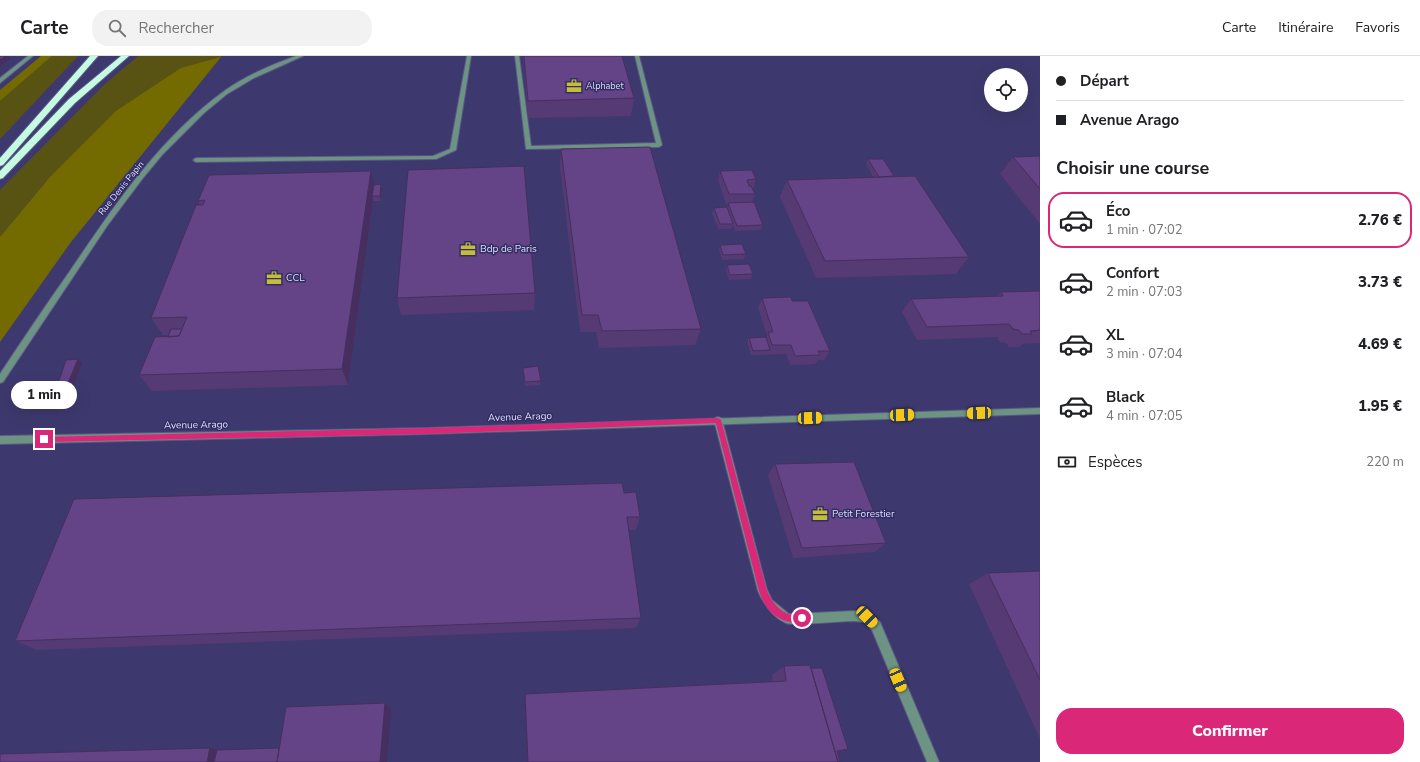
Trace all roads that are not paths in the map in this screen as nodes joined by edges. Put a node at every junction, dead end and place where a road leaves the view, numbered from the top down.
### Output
1 (31, 56) edge
2 (94, 56) edge
3 (125, 56) edge
4 (301, 56) edge
5 (469, 56) edge
6 (517, 56) edge
7 (637, 56) edge
8 (0, 80) edge
9 (196, 160) dead end
10 (0, 163) edge
11 (0, 176) edge
12 (0, 380) edge
13 (1040, 411) edge
14 (718, 420) junction
15 (0, 440) edge
16 (932, 762) edge

1 - 8 street
2 - 10 highway
3 - 11 highway
4 - 12 street, Rue Denis Papin
5 - 9 street
6 - 7 street
13 - 14 street, Avenue Arago
14 - 15 street, Avenue Arago
14 - 16 street

